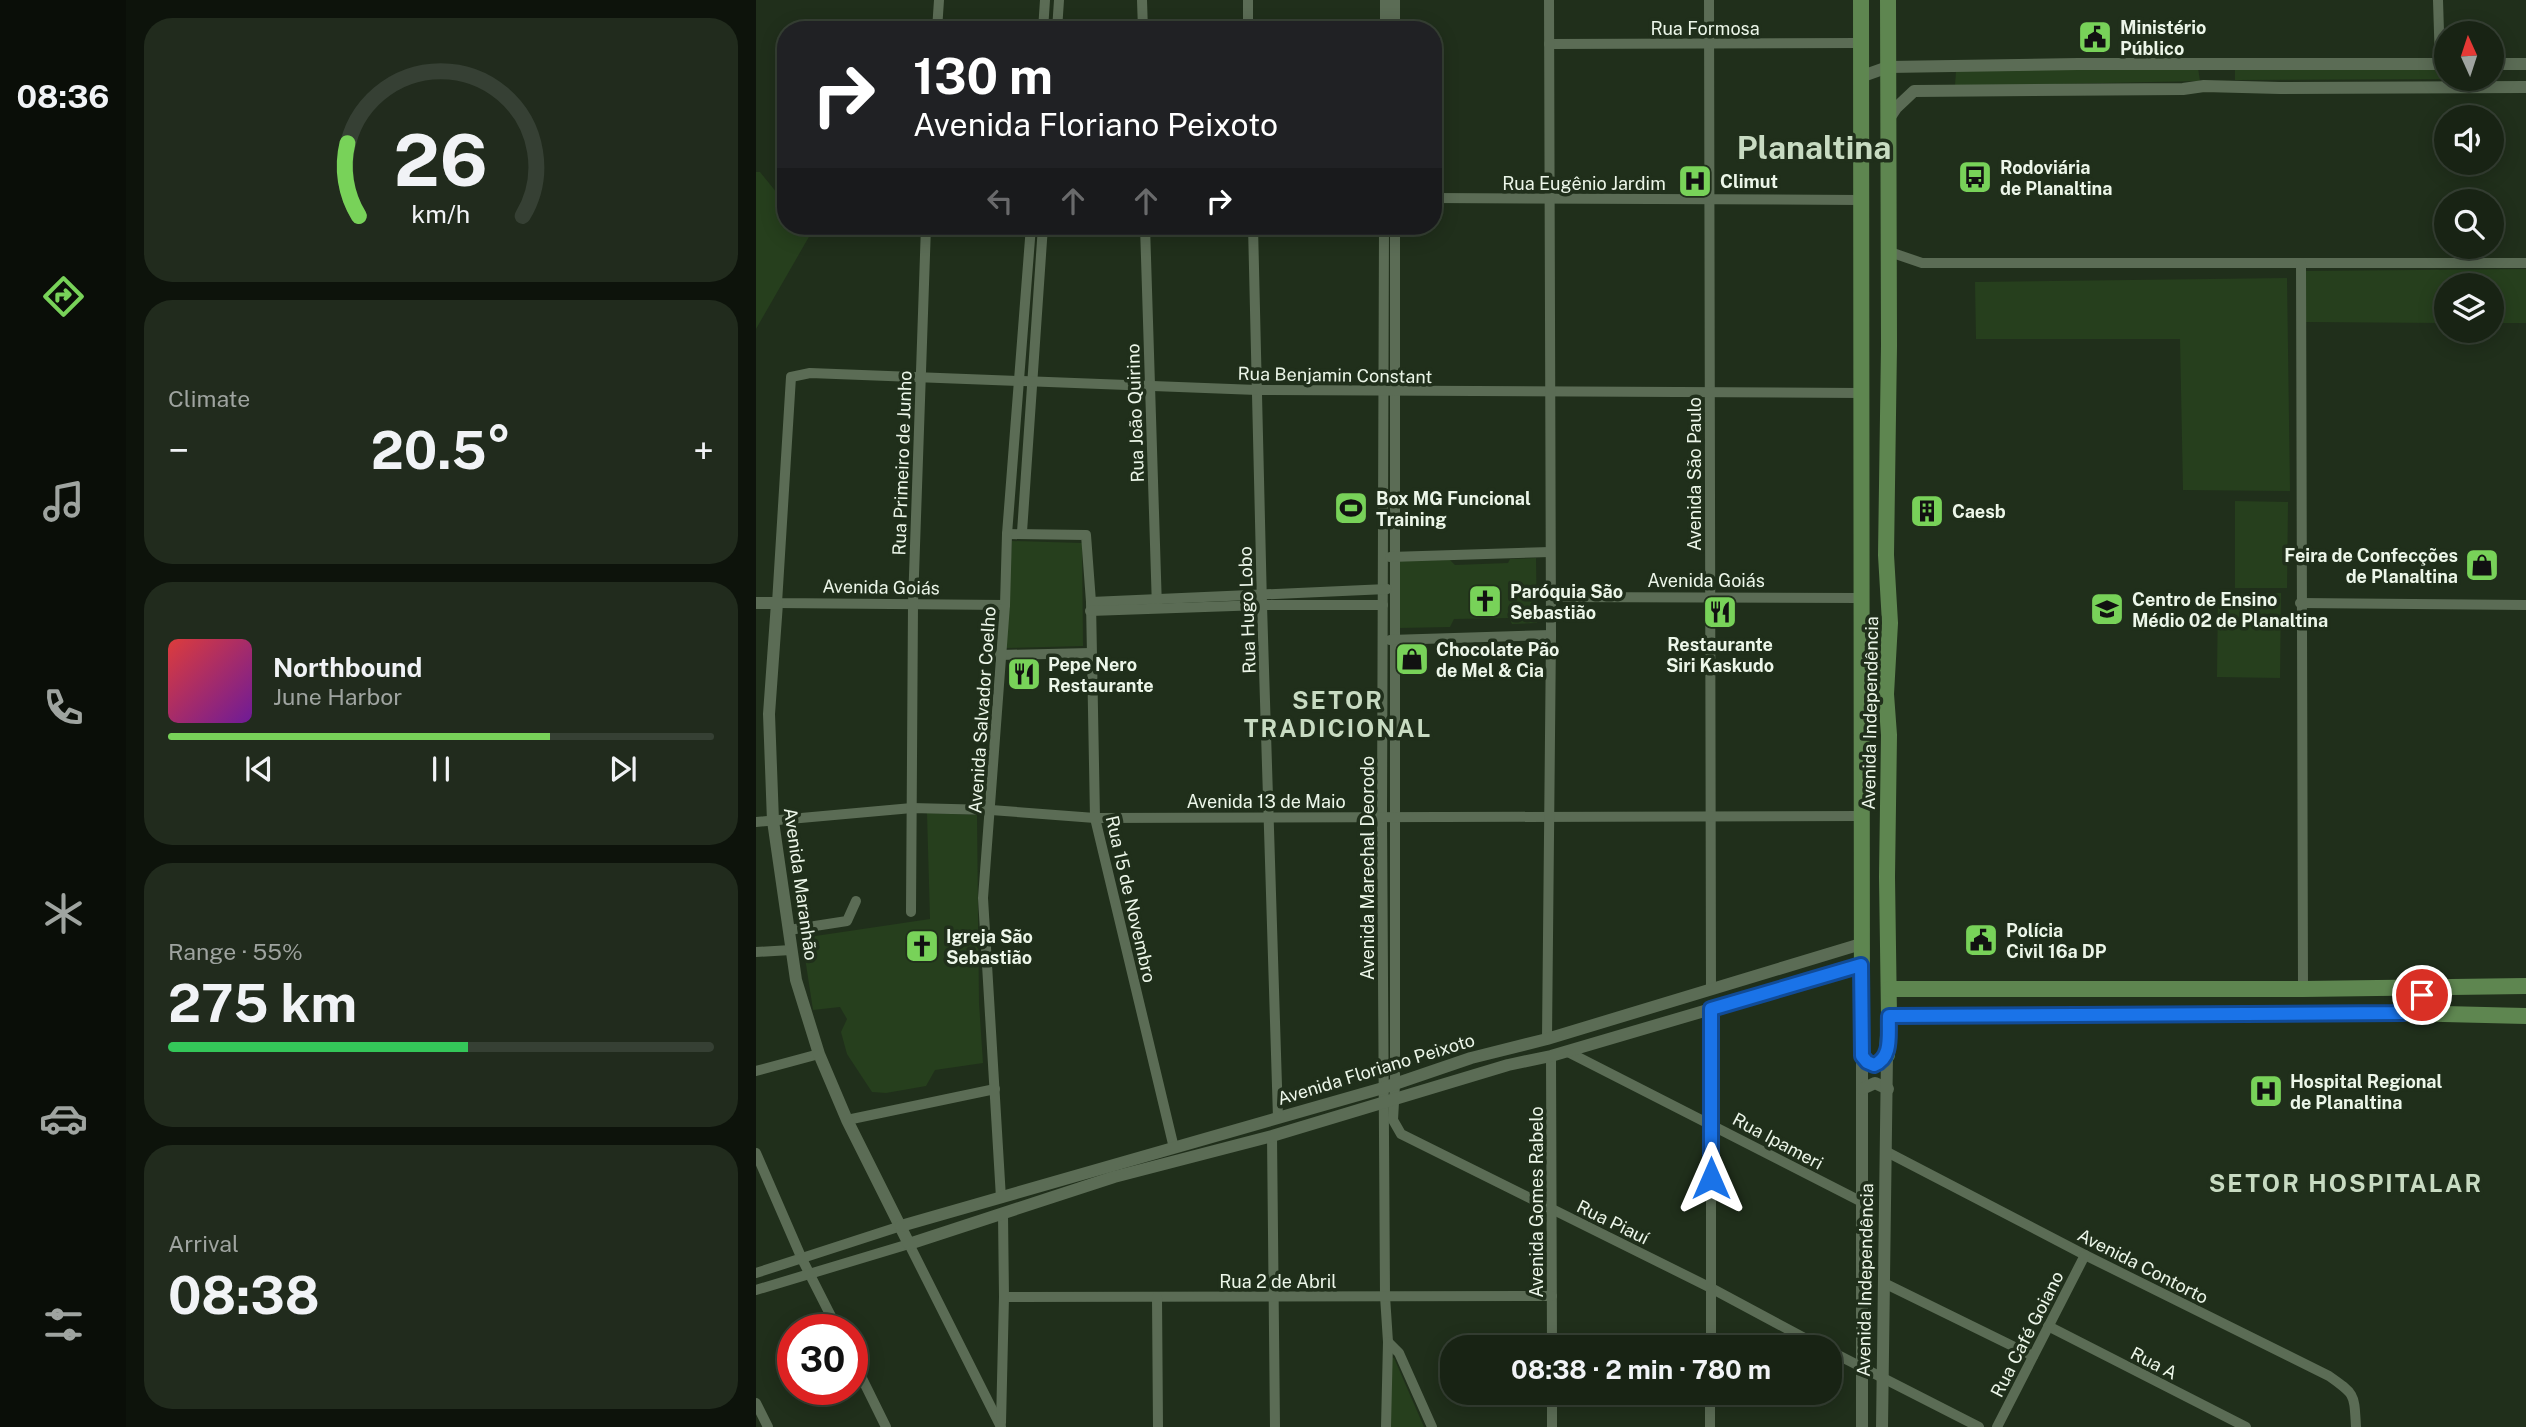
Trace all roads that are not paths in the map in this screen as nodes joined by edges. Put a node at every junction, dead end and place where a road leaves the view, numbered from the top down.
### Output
1 (939, 0) edge
2 (1045, 0) edge
3 (1059, 0) edge
4 (1142, 0) edge
5 (1248, 0) edge
6 (1385, 0) edge
7 (1395, 0) edge
8 (1549, 0) edge
9 (1709, 0) edge
10 (1861, 0) edge
11 (1888, 0) edge
12 (2438, 0) edge
13 (938, 21) edge
14 (1044, 21) edge
15 (1058, 21) edge
16 (1143, 21) edge
17 (1248, 21) edge
18 (1385, 21) edge
19 (1395, 21) edge
20 (2440, 21) edge
21 (1709, 43) junction
22 (1860, 43) junction
23 (1549, 44) junction
24 (2434, 64) edge
25 (2504, 64) edge
26 (2526, 64) edge
27 (2205, 65) junction
28 (2233, 65) junction
29 (1888, 67) junction
30 (1952, 67) junction
31 (1860, 77) junction
32 (2434, 84) edge
33 (2504, 85) edge
34 (2204, 86) junction
35 (2232, 86) junction
36 (2526, 87) edge
37 (1952, 90) junction
38 (1888, 121) junction
39 (1442, 198) edge
40 (1550, 198) junction
41 (1710, 198) junction
42 (1861, 200) junction
43 (926, 235) edge
44 (1030, 235) edge
45 (1042, 235) edge
46 (1145, 235) edge
47 (1253, 235) edge
48 (1384, 235) edge
49 (1395, 235) edge
50 (1887, 251) junction
51 (2526, 262) edge
52 (2301, 263) junction
53 (1861, 288) junction
54 (1889, 293) junction
55 (1861, 308) junction
56 (1889, 313) junction
57 (810, 373) joint
58 (920, 378) junction
59 (1020, 382) junction
60 (1033, 383) junction
61 (1149, 387) junction
62 (1257, 390) junction
63 (1383, 391) junction
64 (1395, 392) junction
65 (1550, 393) junction
66 (1710, 393) junction
67 (1861, 393) junction
68 (1022, 533) junction
69 (1007, 534) junction
70 (1550, 552) junction
71 (1395, 557) junction
72 (1383, 558) junction
73 (1395, 588) junction
74 (1383, 589) junction
75 (1551, 597) junction
76 (1710, 597) junction
77 (1861, 598) junction
78 (1262, 600) junction
79 (756, 603) edge
80 (777, 603) junction
81 (2300, 603) junction
82 (913, 604) junction
83 (1157, 604) junction
84 (1005, 605) junction
85 (1383, 605) junction
86 (2526, 605) edge
87 (1090, 607) junction
88 (1551, 635) junction
89 (1382, 640) junction
90 (1395, 640) junction
91 (1091, 653) junction
92 (1000, 655) junction
93 (1862, 662) junction
94 (1886, 668) junction
95 (1886, 694) junction
96 (1861, 697) junction
97 (912, 808) junction
98 (990, 810) junction
99 (1382, 816) junction
100 (1394, 816) junction
101 (1550, 816) junction
102 (1710, 816) junction
103 (1861, 816) junction
104 (1269, 817) junction
105 (1095, 818) junction
106 (773, 821) junction
107 (756, 822) edge
108 (1887, 877) junction
109 (1861, 878) junction
110 (856, 901) dead end
111 (911, 912) dead end
112 (1862, 913) junction
113 (1888, 913) junction
114 (789, 930) junction
115 (1861, 944) junction
116 (792, 950) junction
117 (756, 952) edge
118 (1861, 965) junction
119 (1783, 969) junction
120 (2526, 986) edge
121 (2422, 987) junction
122 (1787, 988) junction
123 (1889, 989) junction
124 (1928, 989) junction
125 (2017, 989) junction
126 (2077, 989) junction
127 (2193, 989) junction
128 (2303, 989) junction
129 (1711, 990) junction
130 (1650, 1008) junction
131 (1711, 1009) junction
132 (2403, 1013) junction
133 (2078, 1014) junction
134 (2200, 1014) junction
135 (1623, 1016) junction
136 (1889, 1016) junction
137 (1927, 1016) junction
138 (2015, 1016) junction
139 (2526, 1016) edge
140 (1656, 1024) junction
141 (1629, 1033) junction
142 (1547, 1039) junction
143 (1507, 1048) junction
144 (1566, 1051) junction
145 (818, 1054) junction
146 (1887, 1055) junction
147 (1550, 1056) junction
148 (1862, 1056) junction
149 (1471, 1058) junction
150 (1508, 1065) junction
151 (756, 1072) edge
152 (1476, 1074) junction
153 (1389, 1086) junction
154 (1862, 1088) junction
155 (1888, 1088) junction
156 (995, 1089) junction
157 (1388, 1102) junction
158 (1278, 1118) junction
159 (848, 1120) junction
160 (1392, 1120) joint
161 (1711, 1123) junction
162 (1235, 1130) junction
163 (1272, 1136) junction
164 (1210, 1138) junction
165 (1241, 1144) junction
166 (1174, 1148) junction
167 (1215, 1151) junction
168 (1887, 1152) junction
169 (756, 1153) edge
170 (1139, 1157) junction
171 (1143, 1170) junction
172 (1112, 1171) junction
173 (1001, 1198) junction
174 (1862, 1202) junction
175 (1551, 1209) junction
176 (1003, 1214) junction
177 (1861, 1220) junction
178 (1885, 1222) junction
179 (901, 1226) junction
180 (909, 1244) junction
181 (2085, 1255) junction
182 (802, 1259) junction
183 (810, 1272) junction
184 (756, 1273) edge
185 (1711, 1288) junction
186 (1884, 1288) junction
187 (756, 1290) edge
188 (1862, 1292) junction
189 (1274, 1296) junction
190 (1385, 1296) junction
191 (1552, 1296) junction
192 (1004, 1297) junction
193 (1157, 1297) junction
194 (830, 1314) edge
195 (2048, 1326) junction
196 (1552, 1335) edge
197 (1711, 1335) edge
198 (1799, 1335) edge
199 (1388, 1342) junction
200 (2033, 1356) junction
201 (1842, 1357) edge
202 (1862, 1368) junction
203 (1881, 1376) junction
204 (868, 1390) edge
205 (756, 1403) edge
206 (1552, 1405) edge
207 (1710, 1405) edge
208 (768, 1427) edge
209 (886, 1427) edge
210 (1001, 1427) edge
211 (1158, 1427) edge
212 (1275, 1427) edge
213 (1386, 1427) edge
214 (1432, 1427) edge
215 (1552, 1427) edge
216 (1710, 1427) edge
217 (1862, 1427) edge
218 (1882, 1427) edge
219 (1979, 1427) edge
220 (1997, 1427) edge
221 (2246, 1427) edge
222 (2356, 1427) edge

1 - 13 street
2 - 14 street
3 - 15 street
4 - 16 street
5 - 17 street
6 - 18 street
7 - 19 street
8 - 23 street
9 - 21 street, Avenida São Paulo
10 - 22 main road, Avenida Independência
11 - 29 main road, Avenida Independência
12 - 20 street
21 - 22 street, Rua Formosa
21 - 23 street, Rua Formosa
21 - 41 street, Avenida São Paulo
22 - 31 main road, Avenida Independência
23 - 40 street
24 - 28 street
25 - 26 street
27 - 28 street
27 - 30 street
27 - 34 street
28 - 35 street
29 - 30 street
29 - 31 street
29 - 38 main road, Avenida Independência
30 - 37 street
31 - 42 main road, Avenida Independência
32 - 35 street
33 - 36 street
34 - 35 street
34 - 37 street
37 - 38 street
38 - 50 main road, Avenida Independência
39 - 40 street, Rua Eugênio Jardim
40 - 41 street, Rua Eugênio Jardim
40 - 65 street
41 - 42 street, Rua Eugênio Jardim
41 - 66 street, Avenida São Paulo
42 - 53 main road, Avenida Independência
43 - 58 street, Rua Primeiro de Junho
44 - 59 street, Avenida Salvador Coelho
45 - 60 street
46 - 61 street, Rua João Quirino
47 - 62 street, Rua Hugo Lobo
48 - 63 street, Avenida Marechal Deorodo
49 - 64 street, Avenida Marechal Deorodo
50 - 52 street
50 - 54 main road, Avenida Independência
51 - 52 street
52 - 81 street
53 - 54 main road
53 - 55 main road, Avenida Independência
54 - 56 main road, Avenida Independência
55 - 56 main road
55 - 67 main road, Avenida Independência
56 - 94 main road, Avenida Independência
57 - 58 street, Rua Benjamin Constant
57 - 80 street, Avenida Maranhão
58 - 59 street, Rua Benjamin Constant
58 - 82 street, Rua Primeiro de Junho
59 - 60 street, Rua Benjamin Constant
59 - 69 street, Avenida Salvador Coelho
60 - 61 street, Rua Benjamin Constant
60 - 68 street
61 - 62 street, Rua Benjamin Constant
61 - 83 street, Rua João Quirino
62 - 63 street, Rua Benjamin Constant
62 - 78 street, Rua Hugo Lobo
63 - 64 street, Rua Benjamin Constant
63 - 72 street, Avenida Marechal Deorodo
64 - 65 street, Rua Benjamin Constant
64 - 71 street, Avenida Marechal Deorodo
65 - 66 street, Rua Benjamin Constant
65 - 70 street
66 - 67 street, Rua Benjamin Constant
66 - 76 street, Avenida São Paulo
67 - 77 main road, Avenida Independência
68 - 69 street
68 - 87 street, Rua 15 de Novembro
69 - 84 street, Avenida Salvador Coelho
70 - 71 street
70 - 75 street
71 - 72 street
71 - 73 street, Avenida Marechal Deorodo
72 - 74 street, Avenida Marechal Deorodo
73 - 74 street
73 - 90 street, Avenida Marechal Deorodo
74 - 78 street
74 - 85 street, Avenida Marechal Deorodo
75 - 76 street, Avenida Goiás
75 - 88 street
76 - 77 street, Avenida Goiás
76 - 102 street, Avenida São Paulo
77 - 93 main road, Avenida Independência
78 - 83 street
78 - 85 street
78 - 104 street, Rua Hugo Lobo
79 - 80 street, Avenida Goiás
80 - 82 street, Avenida Goiás
80 - 106 street, Avenida Maranhão
81 - 86 street
81 - 128 street
82 - 84 street, Avenida Goiás
82 - 97 street, Rua Primeiro de Junho
83 - 87 street
84 - 92 street, Avenida Salvador Coelho
85 - 89 street, Avenida Marechal Deorodo
87 - 91 street, Rua 15 de Novembro
88 - 90 street
88 - 101 street
89 - 90 street
89 - 99 street, Avenida Marechal Deorodo
90 - 100 street, Avenida Marechal Deorodo
91 - 92 street
91 - 105 street, Rua 15 de Novembro
92 - 98 street, Avenida Salvador Coelho
93 - 94 main road
93 - 96 main road, Avenida Independência
94 - 95 main road, Avenida Independência
95 - 96 main road
95 - 108 main road, Avenida Independência
96 - 103 main road, Avenida Independência
97 - 98 street, Avenida 13 de Maio
97 - 106 street, Avenida 13 de Maio
97 - 111 street, Rua Primeiro de Junho
98 - 105 street, Avenida 13 de Maio
98 - 156 street, Avenida Salvador Coelho
99 - 100 street, Avenida 13 de Maio
99 - 104 street, Avenida 13 de Maio
99 - 153 street, Avenida Marechal Deorodo
100 - 101 street, Avenida 13 de Maio
100 - 153 street, Avenida Marechal Deorodo
101 - 102 street, Avenida 13 de Maio
101 - 142 street
102 - 103 street, Avenida 13 de Maio
102 - 129 street, Avenida São Paulo
103 - 109 main road, Avenida Independência
104 - 105 street, Avenida 13 de Maio
104 - 158 street, Rua Hugo Lobo
105 - 166 street, Rua 15 de Novembro
106 - 107 street, Avenida 13 de Maio
106 - 114 street, Avenida Maranhão
108 - 109 main road
108 - 113 main road, Avenida Independência
109 - 112 main road, Avenida Independência
110 - 114 street
112 - 113 main road
112 - 115 main road, Avenida Independência
113 - 123 main road, Avenida Independência
114 - 116 street, Avenida Maranhão
115 - 118 main road, Avenida Independência
115 - 119 street, Avenida Floriano Peixoto
116 - 117 street
116 - 145 street, Avenida Maranhão
118 - 122 street, Avenida Floriano Peixoto
118 - 148 main road, Avenida Independência
119 - 122 street
119 - 129 street, Avenida Floriano Peixoto
120 - 121 main road
121 - 128 main road
121 - 132 main road
122 - 131 street, Avenida Floriano Peixoto
123 - 124 main road
123 - 136 main road, Avenida Independência
124 - 125 main road
124 - 137 main road
125 - 126 main road
125 - 138 main road
126 - 127 main road
126 - 133 main road
127 - 128 main road
127 - 134 main road
129 - 130 street, Avenida Floriano Peixoto
130 - 135 street, Avenida Floriano Peixoto
130 - 140 street
131 - 140 street, Avenida Floriano Peixoto
131 - 161 street
132 - 134 main road
132 - 139 main road
133 - 134 main road
133 - 138 main road
135 - 141 street
135 - 142 street, Avenida Floriano Peixoto
136 - 137 main road
136 - 146 main road, Avenida Independência
137 - 138 main road
140 - 141 street, Avenida Floriano Peixoto
141 - 144 street, Avenida Floriano Peixoto
142 - 143 street, Avenida Floriano Peixoto
143 - 149 street, Avenida Floriano Peixoto
143 - 150 street
144 - 147 street, Avenida Floriano Peixoto
144 - 161 street, Rua Ipameri
145 - 151 street
145 - 159 street, Avenida Maranhão
146 - 148 main road
146 - 155 street, Avenida Independência
147 - 150 street, Avenida Floriano Peixoto
147 - 175 street, Avenida Gomes Rabelo
148 - 154 street, Avenida Independência
149 - 152 street
149 - 153 street, Avenida Floriano Peixoto
150 - 152 street, Avenida Floriano Peixoto
152 - 157 street, Avenida Floriano Peixoto
153 - 157 street, Avenida Marechal Deorodo
153 - 158 street, Avenida Floriano Peixoto
154 - 155 street
154 - 174 street, Avenida Independência
155 - 168 street, Avenida Independência
156 - 159 street
156 - 173 street, Avenida Salvador Coelho
157 - 160 street, Avenida Marechal Deorodo
157 - 163 street, Avenida Floriano Peixoto
157 - 190 street, Avenida Marechal Deorodo
158 - 162 street, Avenida Floriano Peixoto
159 - 179 street, Avenida Maranhão
160 - 175 street, Rua Piauí
161 - 174 street, Rua Ipameri
161 - 185 street
162 - 164 street, Avenida Floriano Peixoto
162 - 165 street
163 - 165 street, Avenida Floriano Peixoto
163 - 189 street
164 - 166 street, Avenida Floriano Peixoto
164 - 167 street
165 - 167 street, Avenida Floriano Peixoto
166 - 170 street, Avenida Floriano Peixoto
167 - 171 street, Avenida Floriano Peixoto
168 - 178 street, Avenida Independência
168 - 181 street, Avenida Contorto
169 - 182 street
170 - 171 street
170 - 172 street, Avenida Floriano Peixoto
171 - 172 street, Avenida Floriano Peixoto
172 - 173 street, Avenida Floriano Peixoto
172 - 176 street, Avenida Floriano Peixoto
173 - 179 street, Avenida Floriano Peixoto
174 - 177 street, Avenida Independência
175 - 185 street, Rua Piauí
175 - 191 street, Avenida Gomes Rabelo
176 - 180 street, Avenida Floriano Peixoto
176 - 192 street
177 - 178 street
177 - 188 street, Avenida Independência
178 - 186 street, Avenida Independência
179 - 180 street
179 - 182 street, Avenida Floriano Peixoto
180 - 183 street, Avenida Floriano Peixoto
180 - 210 street
181 - 195 street, Rua Café Goiano
181 - 222 street, Avenida Contorto
182 - 183 street
182 - 184 street, Avenida Floriano Peixoto
183 - 187 street, Avenida Floriano Peixoto
183 - 194 street
185 - 197 street
185 - 198 street, Rua Piauí
186 - 188 street
186 - 200 street
186 - 203 street, Avenida Independência
188 - 202 street, Avenida Independência
189 - 190 street, Rua 2 de Abril
189 - 193 street, Rua 2 de Abril
189 - 212 street
190 - 191 street, Rua 2 de Abril
190 - 199 street, Avenida Marechal Deorodo
191 - 196 street, Avenida Gomes Rabelo
192 - 193 street, Rua 2 de Abril
192 - 210 street
193 - 211 street
195 - 200 street, Rua Café Goiano
195 - 221 street, Rua A
199 - 213 street, Avenida Marechal Deorodo
199 - 214 street
200 - 220 street, Rua Café Goiano
201 - 202 street
202 - 203 street
202 - 217 street, Avenida Independência
203 - 218 street, Avenida Independência
203 - 219 street
204 - 209 street
205 - 208 street
206 - 215 street
207 - 216 street

